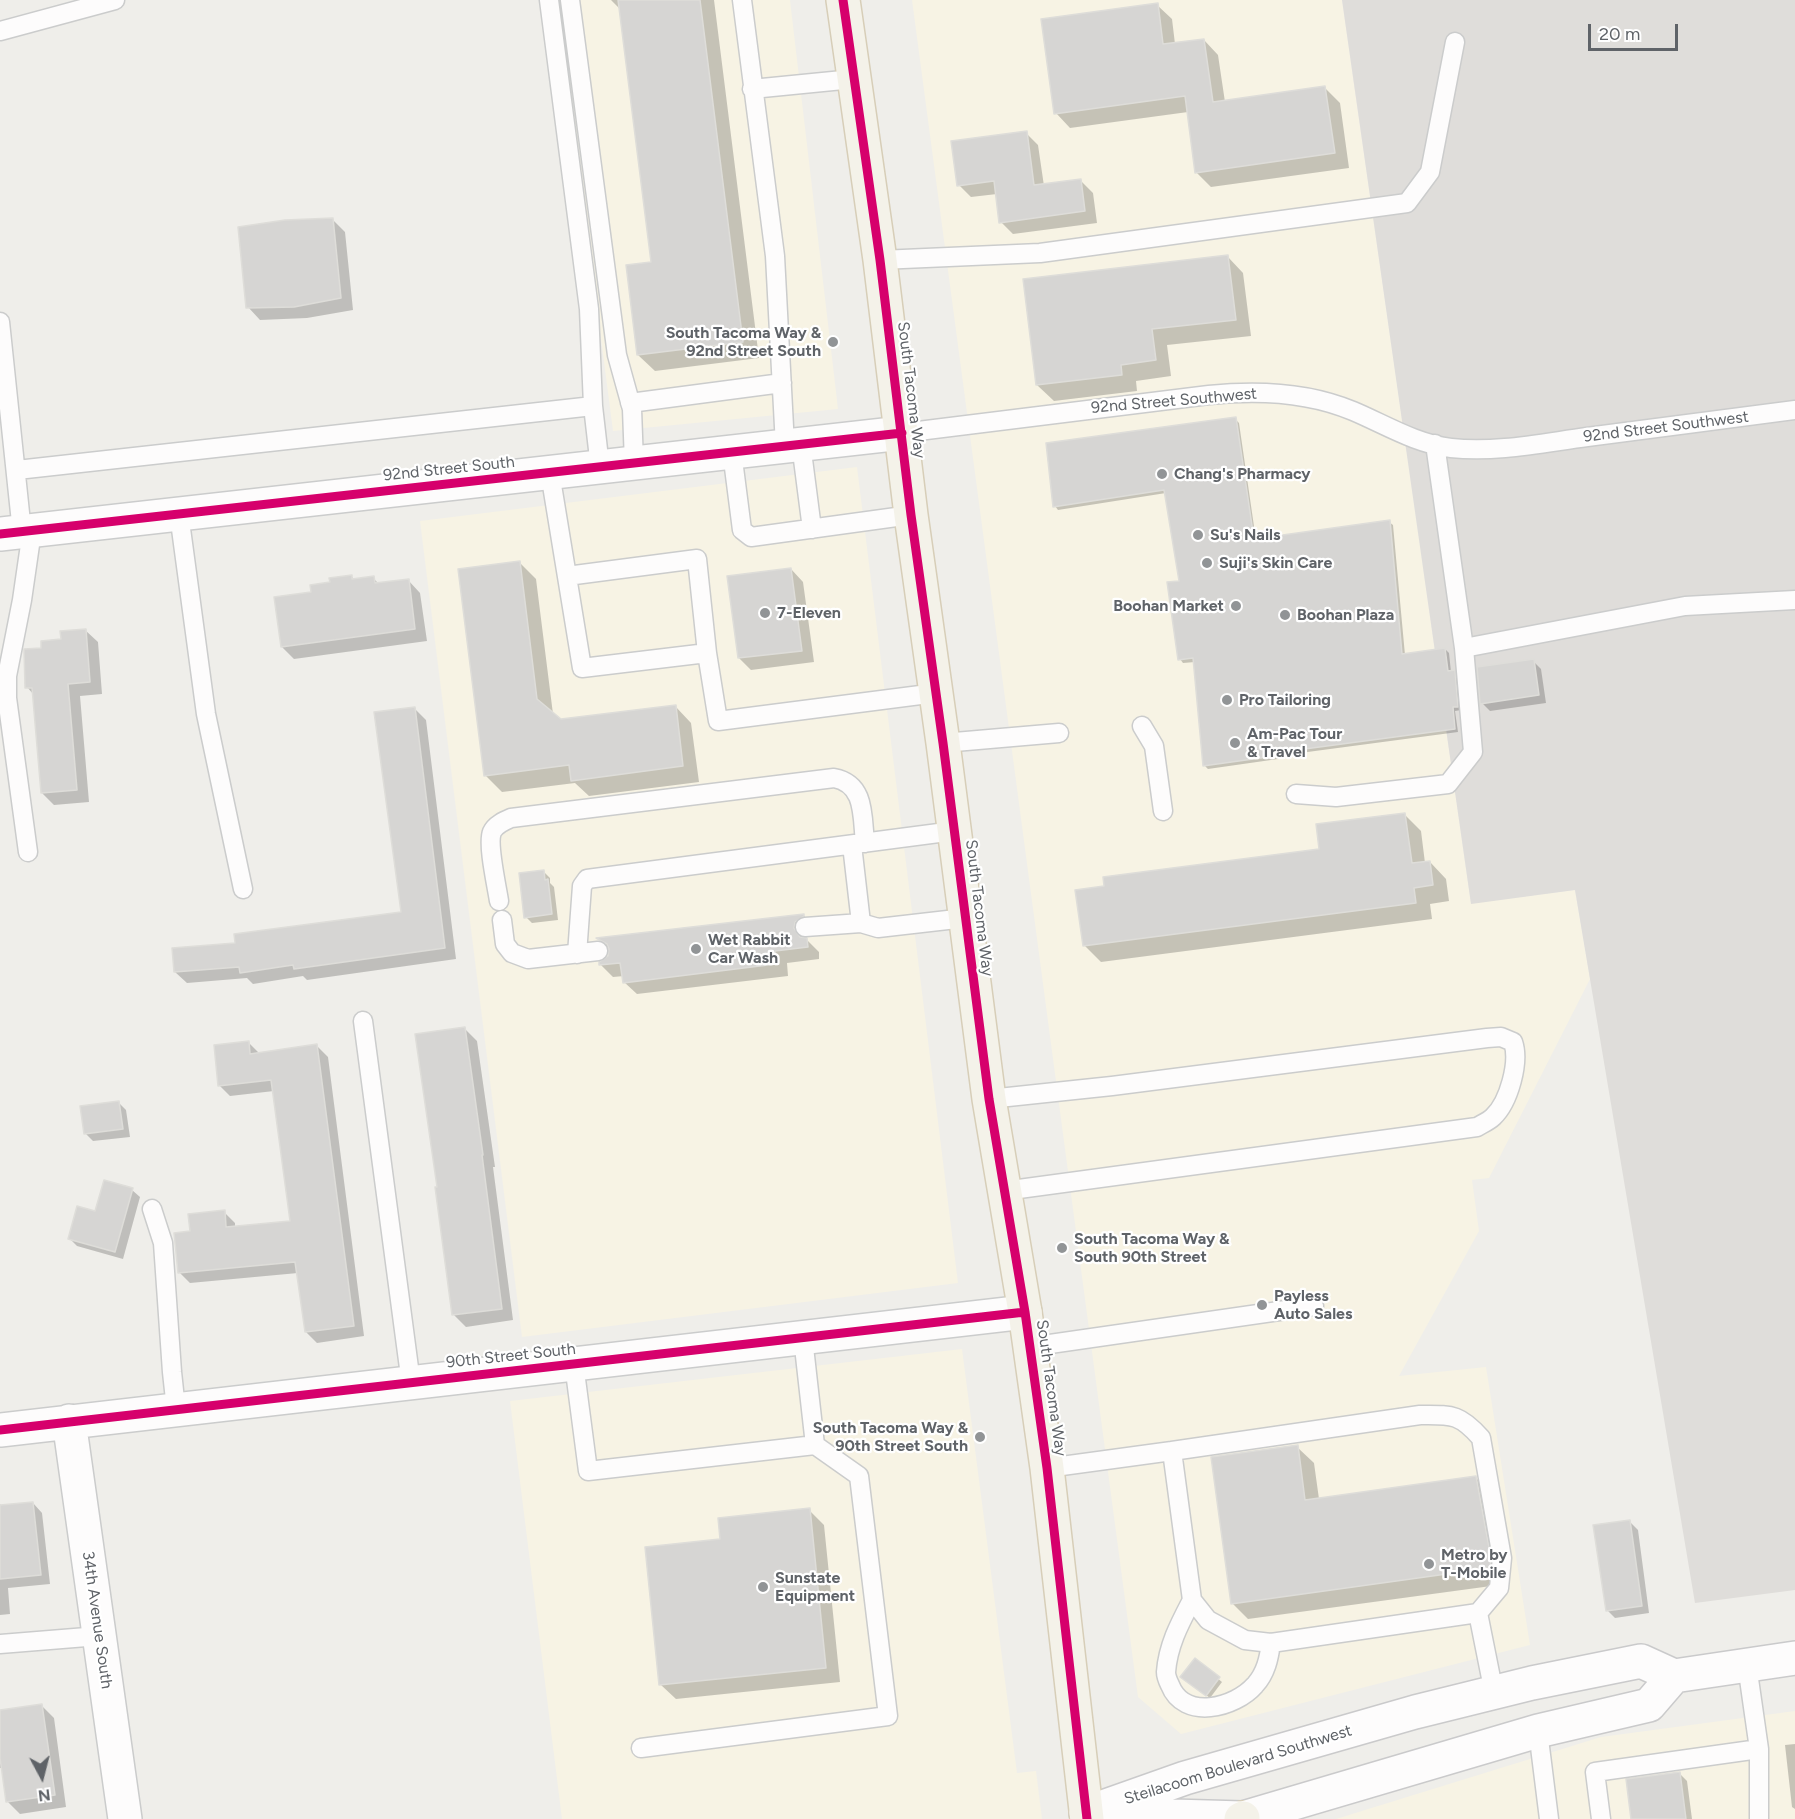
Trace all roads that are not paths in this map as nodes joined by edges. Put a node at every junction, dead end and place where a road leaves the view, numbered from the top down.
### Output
1 (115, 0) edge
2 (549, 0) edge
3 (570, 0) edge
4 (742, 0) edge
5 (843, 0) edge
6 (0, 32) edge
7 (1455, 42) dead end
8 (853, 79) junction
9 (752, 89) junction
10 (880, 260) junction
11 (0, 322) edge
12 (782, 383) junction
13 (630, 403) junction
14 (593, 406) junction
15 (1795, 410) edge
16 (902, 433) junction
17 (1435, 444) junction
18 (793, 445) junction
19 (732, 452) junction
20 (634, 464) junction
21 (600, 467) junction
22 (17, 470) junction
23 (550, 473) junction
24 (178, 514) junction
25 (911, 515) junction
26 (812, 529) junction
27 (18, 532) edge
28 (567, 576) junction
29 (1795, 600) edge
30 (1464, 648) junction
31 (707, 653) junction
32 (936, 693) junction
33 (1142, 726) dead end
34 (1059, 732) dead end
35 (943, 743) junction
36 (1296, 794) dead end
37 (1163, 811) dead end
38 (954, 831) junction
39 (858, 844) junction
40 (28, 852) dead end
41 (243, 890) dead end
42 (499, 901) dead end
43 (965, 918) junction
44 (502, 921) dead end
45 (861, 923) junction
46 (806, 927) dead end
47 (598, 951) dead end
48 (577, 954) junction
49 (363, 1021) dead end
50 (989, 1099) junction
51 (1004, 1191) junction
52 (152, 1209) dead end
53 (1314, 1306) dead end
54 (1025, 1312) junction
55 (803, 1338) junction
56 (1029, 1347) junction
57 (574, 1364) junction
58 (411, 1383) junction
59 (176, 1409) junction
60 (69, 1421) junction
61 (0, 1430) edge
62 (815, 1445) junction
63 (1172, 1451) junction
64 (1047, 1468) junction
65 (1192, 1600) junction
66 (1478, 1613) junction
67 (99, 1636) junction
68 (1270, 1643) junction
69 (0, 1644) edge
70 (1795, 1658) edge
71 (1747, 1665) junction
72 (1674, 1676) junction
73 (1494, 1693) junction
74 (1538, 1731) junction
75 (640, 1748) dead end
76 (1759, 1749) junction
77 (1086, 1816) edge
78 (125, 1819) edge
79 (1242, 1819) edge
80 (1549, 1819) edge
81 (1601, 1819) edge
82 (1759, 1819) edge

1 - 6 lane
2 - 14 lane
3 - 13 lane
4 - 9 lane
5 - 8 main road, South Tacoma Way
7 - 10 lane
8 - 9 lane
8 - 10 main road, South Tacoma Way
9 - 12 lane
10 - 16 main road, South Tacoma Way
11 - 22 lane
12 - 13 lane
12 - 18 lane
13 - 20 lane
14 - 21 lane
14 - 22 lane
15 - 17 lane, 92nd Street Southwest
16 - 17 lane, 92nd Street Southwest
16 - 18 street, 92nd Street South
16 - 25 main road, South Tacoma Way
17 - 30 lane
18 - 19 street, 92nd Street South
18 - 26 lane
19 - 20 street, 92nd Street South
19 - 26 lane
20 - 21 street, 92nd Street South
21 - 23 street, 92nd Street South
22 - 27 lane
23 - 24 street, 92nd Street South
23 - 28 lane
24 - 27 street, 92nd Street South
24 - 41 lane
25 - 26 lane
25 - 32 main road, South Tacoma Way
27 - 40 lane
28 - 31 lane
28 - 31 lane
29 - 30 lane
30 - 36 lane
31 - 32 lane
32 - 35 main road, South Tacoma Way
33 - 37 lane
34 - 35 lane
35 - 38 main road, South Tacoma Way
38 - 39 lane
38 - 43 main road, South Tacoma Way
39 - 42 lane
39 - 45 lane
39 - 48 lane
43 - 45 lane
43 - 50 main road, South Tacoma Way
44 - 48 lane
45 - 46 lane
47 - 48 lane
49 - 58 lane
50 - 51 main road, South Tacoma Way
50 - 51 lane
51 - 54 main road, South Tacoma Way
52 - 59 lane
53 - 56 lane
54 - 55 street, 90th Street South
54 - 56 main road, South Tacoma Way
55 - 57 street, 90th Street South
55 - 62 lane
56 - 64 main road, South Tacoma Way
57 - 58 street, 90th Street South
57 - 62 lane
58 - 59 street, 90th Street South
59 - 60 street, 90th Street South
60 - 61 street, 90th Street South
60 - 67 street, 34th Avenue South
62 - 75 lane
63 - 64 lane
63 - 65 lane
63 - 66 lane
64 - 77 main road, South Tacoma Way
65 - 68 lane
65 - 68 lane
66 - 68 lane
66 - 73 lane
67 - 69 lane
67 - 78 street, 34th Avenue South
70 - 71 street
71 - 72 street
71 - 76 lane
72 - 73 street, Steilacoom Boulevard Southwest
72 - 74 street, Steilacoom Boulevard Southwest
73 - 77 street, Steilacoom Boulevard Southwest
74 - 79 street, Steilacoom Boulevard Southwest
74 - 80 lane
76 - 81 lane
76 - 82 lane
77 - 79 street, Steilacoom Boulevard Southwest

